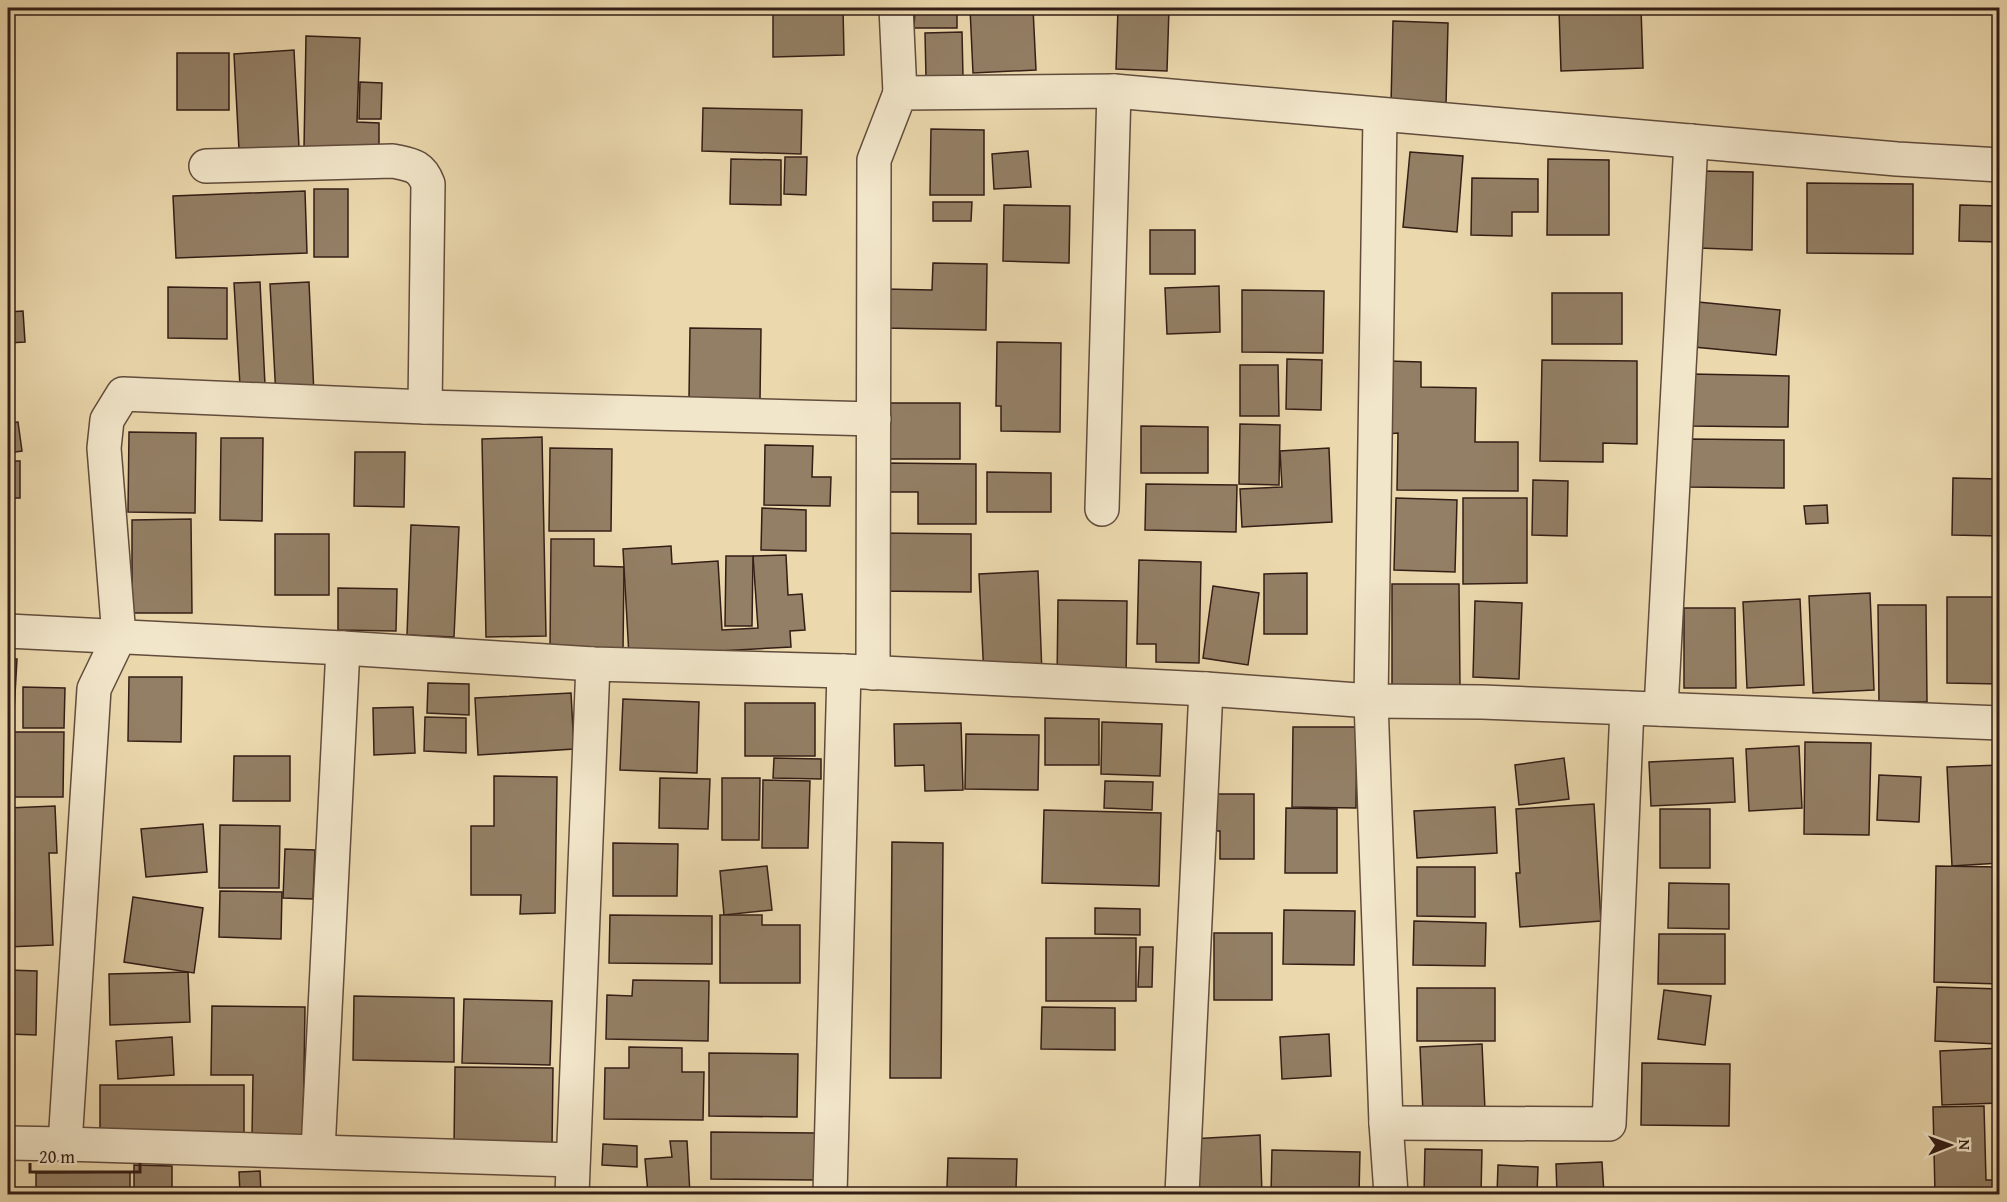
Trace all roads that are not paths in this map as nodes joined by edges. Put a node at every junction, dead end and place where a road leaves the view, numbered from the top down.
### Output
1 (896, 8) edge
2 (1114, 91) junction
3 (900, 93) junction
4 (1380, 115) junction
5 (1691, 141) junction
6 (2000, 165) edge
7 (206, 166) dead end
8 (425, 407) junction
9 (874, 419) junction
10 (1102, 510) dead end
11 (8, 631) edge
12 (119, 636) junction
13 (343, 648) junction
14 (593, 664) junction
15 (859, 672) junction
16 (1206, 689) junction
17 (1371, 701) junction
18 (1627, 708) junction
19 (1661, 709) junction
20 (2000, 723) edge
21 (1386, 1123) junction
22 (8, 1143) edge
23 (65, 1144) junction
24 (318, 1151) junction
25 (573, 1160) junction
26 (572, 1194) edge
27 (830, 1194) edge
28 (1182, 1194) edge
29 (1391, 1194) edge

1 - 3 street
2 - 3 street
2 - 4 street
2 - 10 street
3 - 9 street
4 - 5 street
4 - 17 street
5 - 6 street
5 - 19 street
7 - 8 street
8 - 9 street
8 - 12 street
9 - 15 street
11 - 12 street
12 - 13 street
12 - 23 street
13 - 14 street
13 - 24 street
14 - 15 street
14 - 25 street
15 - 16 street
15 - 27 street
16 - 17 street
16 - 28 street
17 - 18 street
17 - 21 street
18 - 19 street
18 - 21 street
19 - 20 street
21 - 29 street
22 - 23 street
23 - 24 street
24 - 25 street
25 - 26 street

